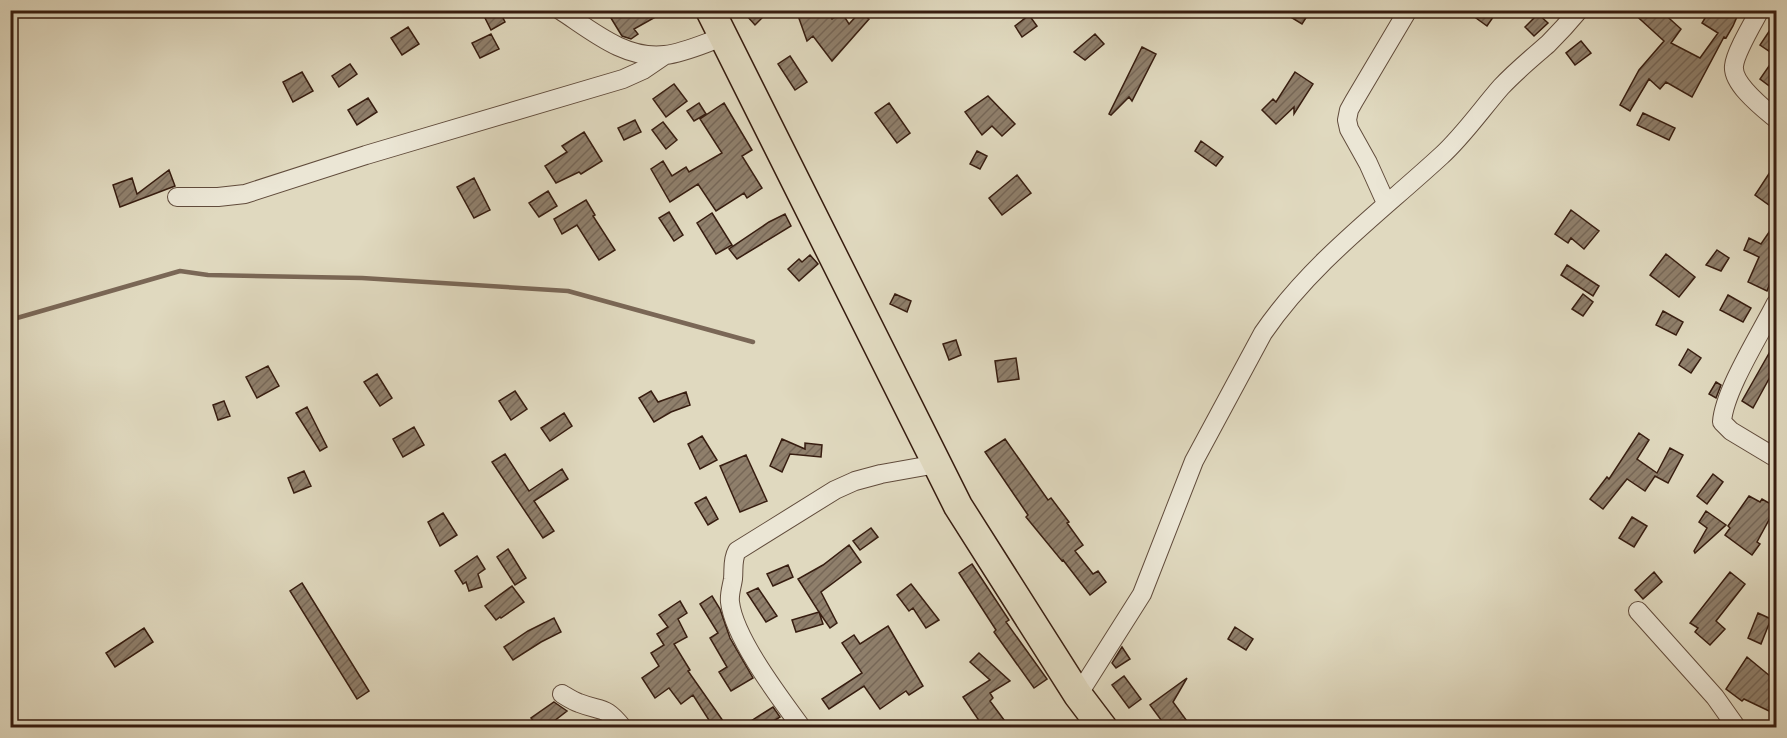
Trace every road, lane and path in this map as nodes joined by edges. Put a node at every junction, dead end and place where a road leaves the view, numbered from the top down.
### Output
1 (560, 10) edge
2 (710, 10) edge
3 (1408, 10) edge
4 (1580, 10) edge
5 (1760, 10) edge
6 (723, 37) junction
7 (665, 55) junction
8 (1776, 119) edge
9 (177, 197) dead end
10 (1386, 203) junction
11 (1776, 303) edge
12 (1776, 458) edge
13 (937, 464) junction
14 (1638, 611) dead end
15 (562, 694) dead end
16 (1078, 695) junction
17 (623, 728) edge
18 (802, 728) edge
19 (1103, 728) edge
20 (1737, 728) edge

1 - 7 street
2 - 6 main road
3 - 10 street
4 - 10 street
5 - 8 street
6 - 7 street
6 - 13 main road
7 - 9 street
10 - 16 street
11 - 12 street
13 - 16 main road
13 - 18 street
14 - 20 street
15 - 17 street
16 - 19 main road

